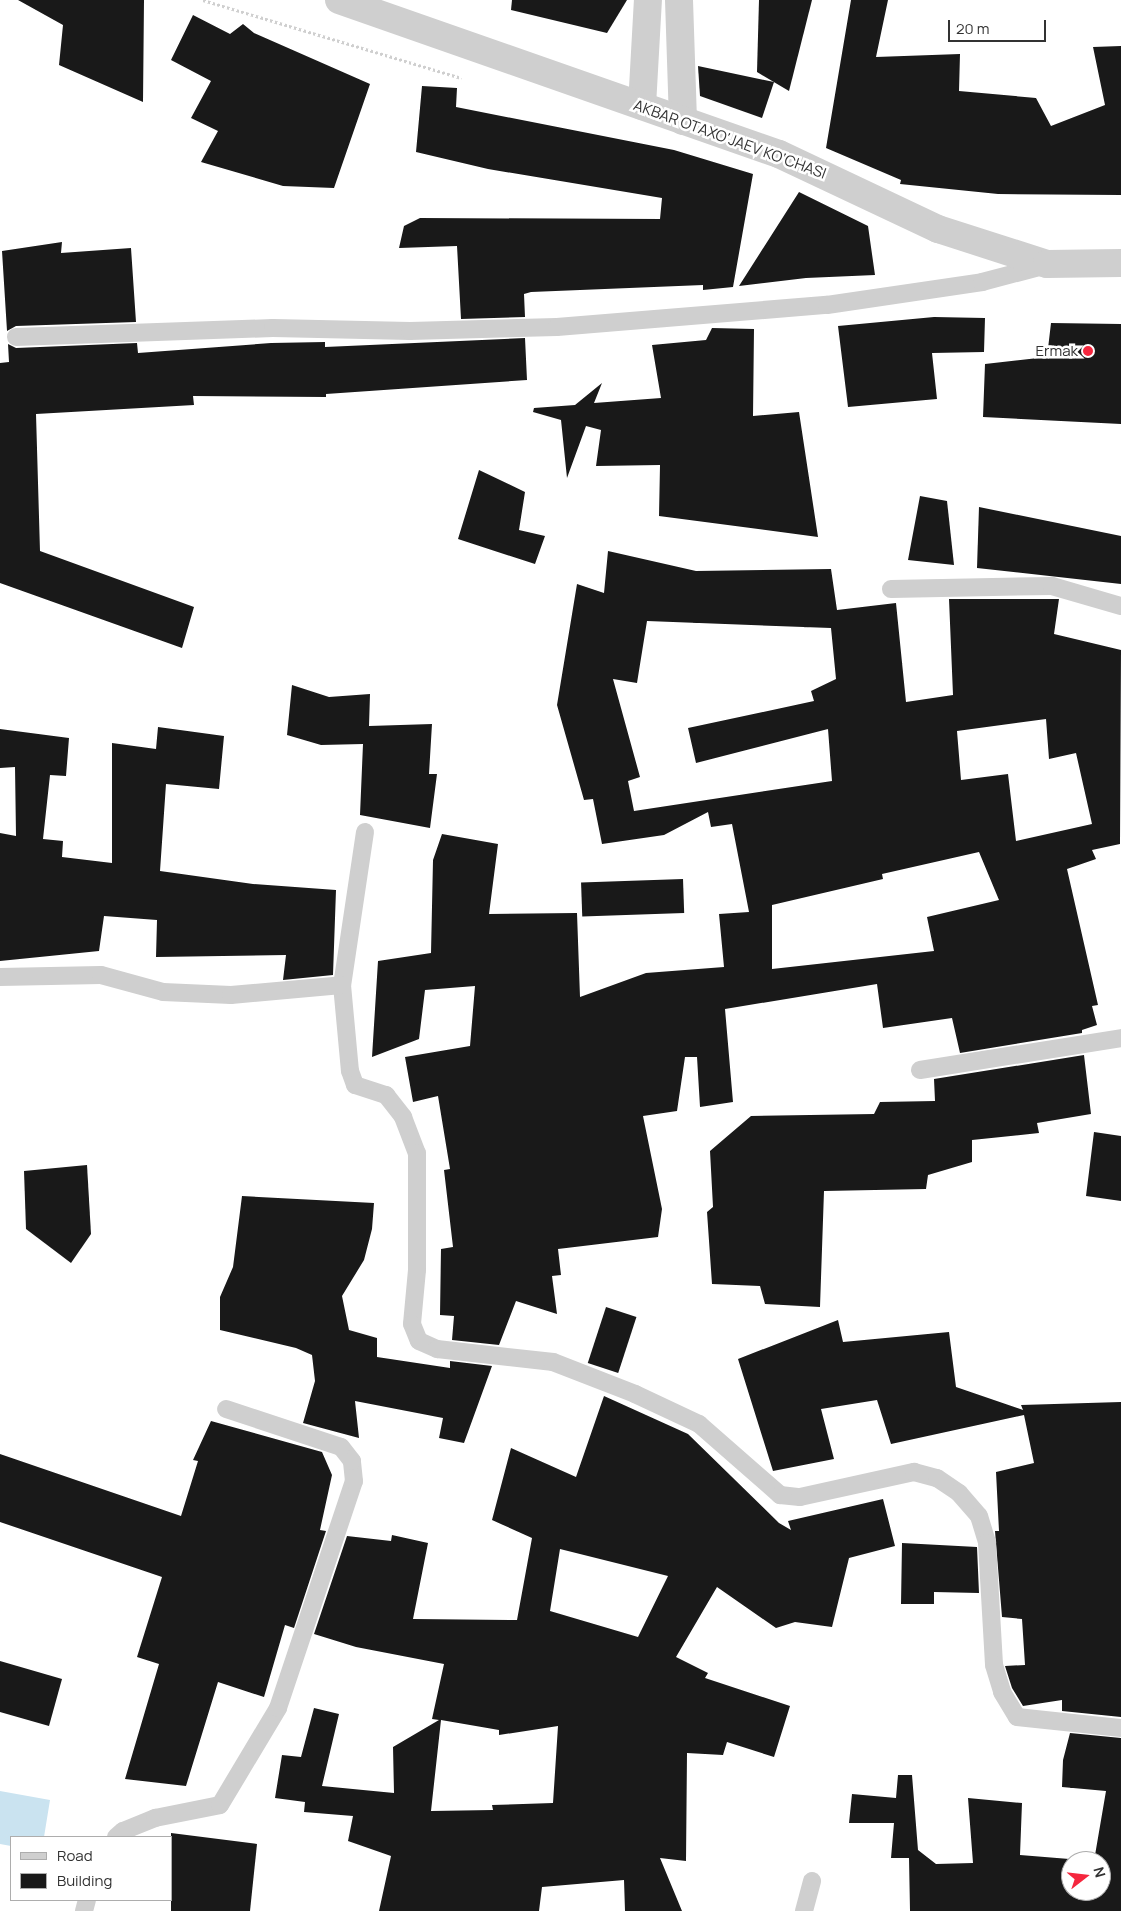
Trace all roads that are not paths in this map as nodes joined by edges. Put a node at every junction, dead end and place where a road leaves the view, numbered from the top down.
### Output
1 (339, 0) edge
2 (648, 0) edge
3 (679, 0) edge
4 (642, 106) junction
5 (684, 121) junction
6 (1121, 262) edge
7 (1047, 264) junction
8 (16, 337) dead end
9 (891, 589) dead end
10 (1121, 606) edge
11 (365, 832) dead end
12 (0, 977) edge
13 (342, 985) junction
14 (1121, 1038) edge
15 (920, 1070) dead end
16 (226, 1409) dead end
17 (1121, 1728) edge
18 (117, 1836) edge
19 (812, 1882) dead end
20 (804, 1911) edge

1 - 4 street, AKBAR OTAXO‘JAEV KO‘CHASI
2 - 4 street
3 - 5 street
4 - 5 street, AKBAR OTAXO‘JAEV KO‘CHASI
5 - 7 street, AKBAR OTAXO‘JAEV KO‘CHASI
6 - 7 street, AKBAR OTAXO‘JAEV KO‘CHASI
7 - 8 lane
9 - 10 lane
11 - 13 lane
12 - 13 lane
13 - 17 lane
14 - 15 lane
16 - 18 lane
19 - 20 lane

